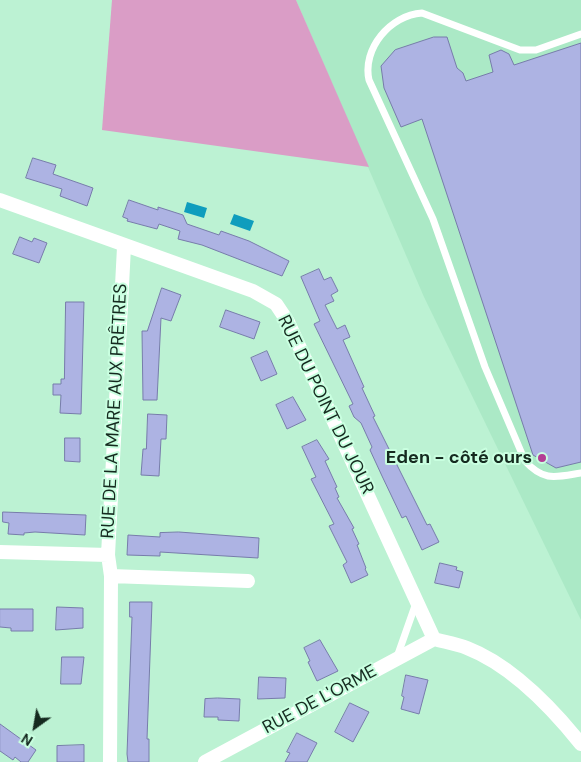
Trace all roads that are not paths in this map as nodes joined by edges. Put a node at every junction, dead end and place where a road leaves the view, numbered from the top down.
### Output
1 (581, 34) edge
2 (0, 200) edge
3 (124, 247) junction
4 (581, 473) edge
5 (0, 552) edge
6 (108, 555) junction
7 (111, 576) junction
8 (248, 581) dead end
9 (417, 601) junction
10 (434, 639) junction
11 (396, 658) junction
12 (581, 744) edge
13 (110, 762) edge
14 (206, 762) edge

1 - 4 lane
2 - 3 street, RUE DU POINT DU JOUR
3 - 6 street, RUE DE LA MARE AUX PRÊTRES
3 - 9 street, RUE DU POINT DU JOUR
5 - 6 street
6 - 7 street, RUE DE LA MARE AUX PRÊTRES
7 - 8 street
7 - 13 street, RUE DE LA MARE AUX PRÊTRES
9 - 10 street, RUE DU POINT DU JOUR
9 - 11 lane
10 - 11 street, RUE DE L'ORME
10 - 12 street
11 - 14 street, RUE DE L'ORME

